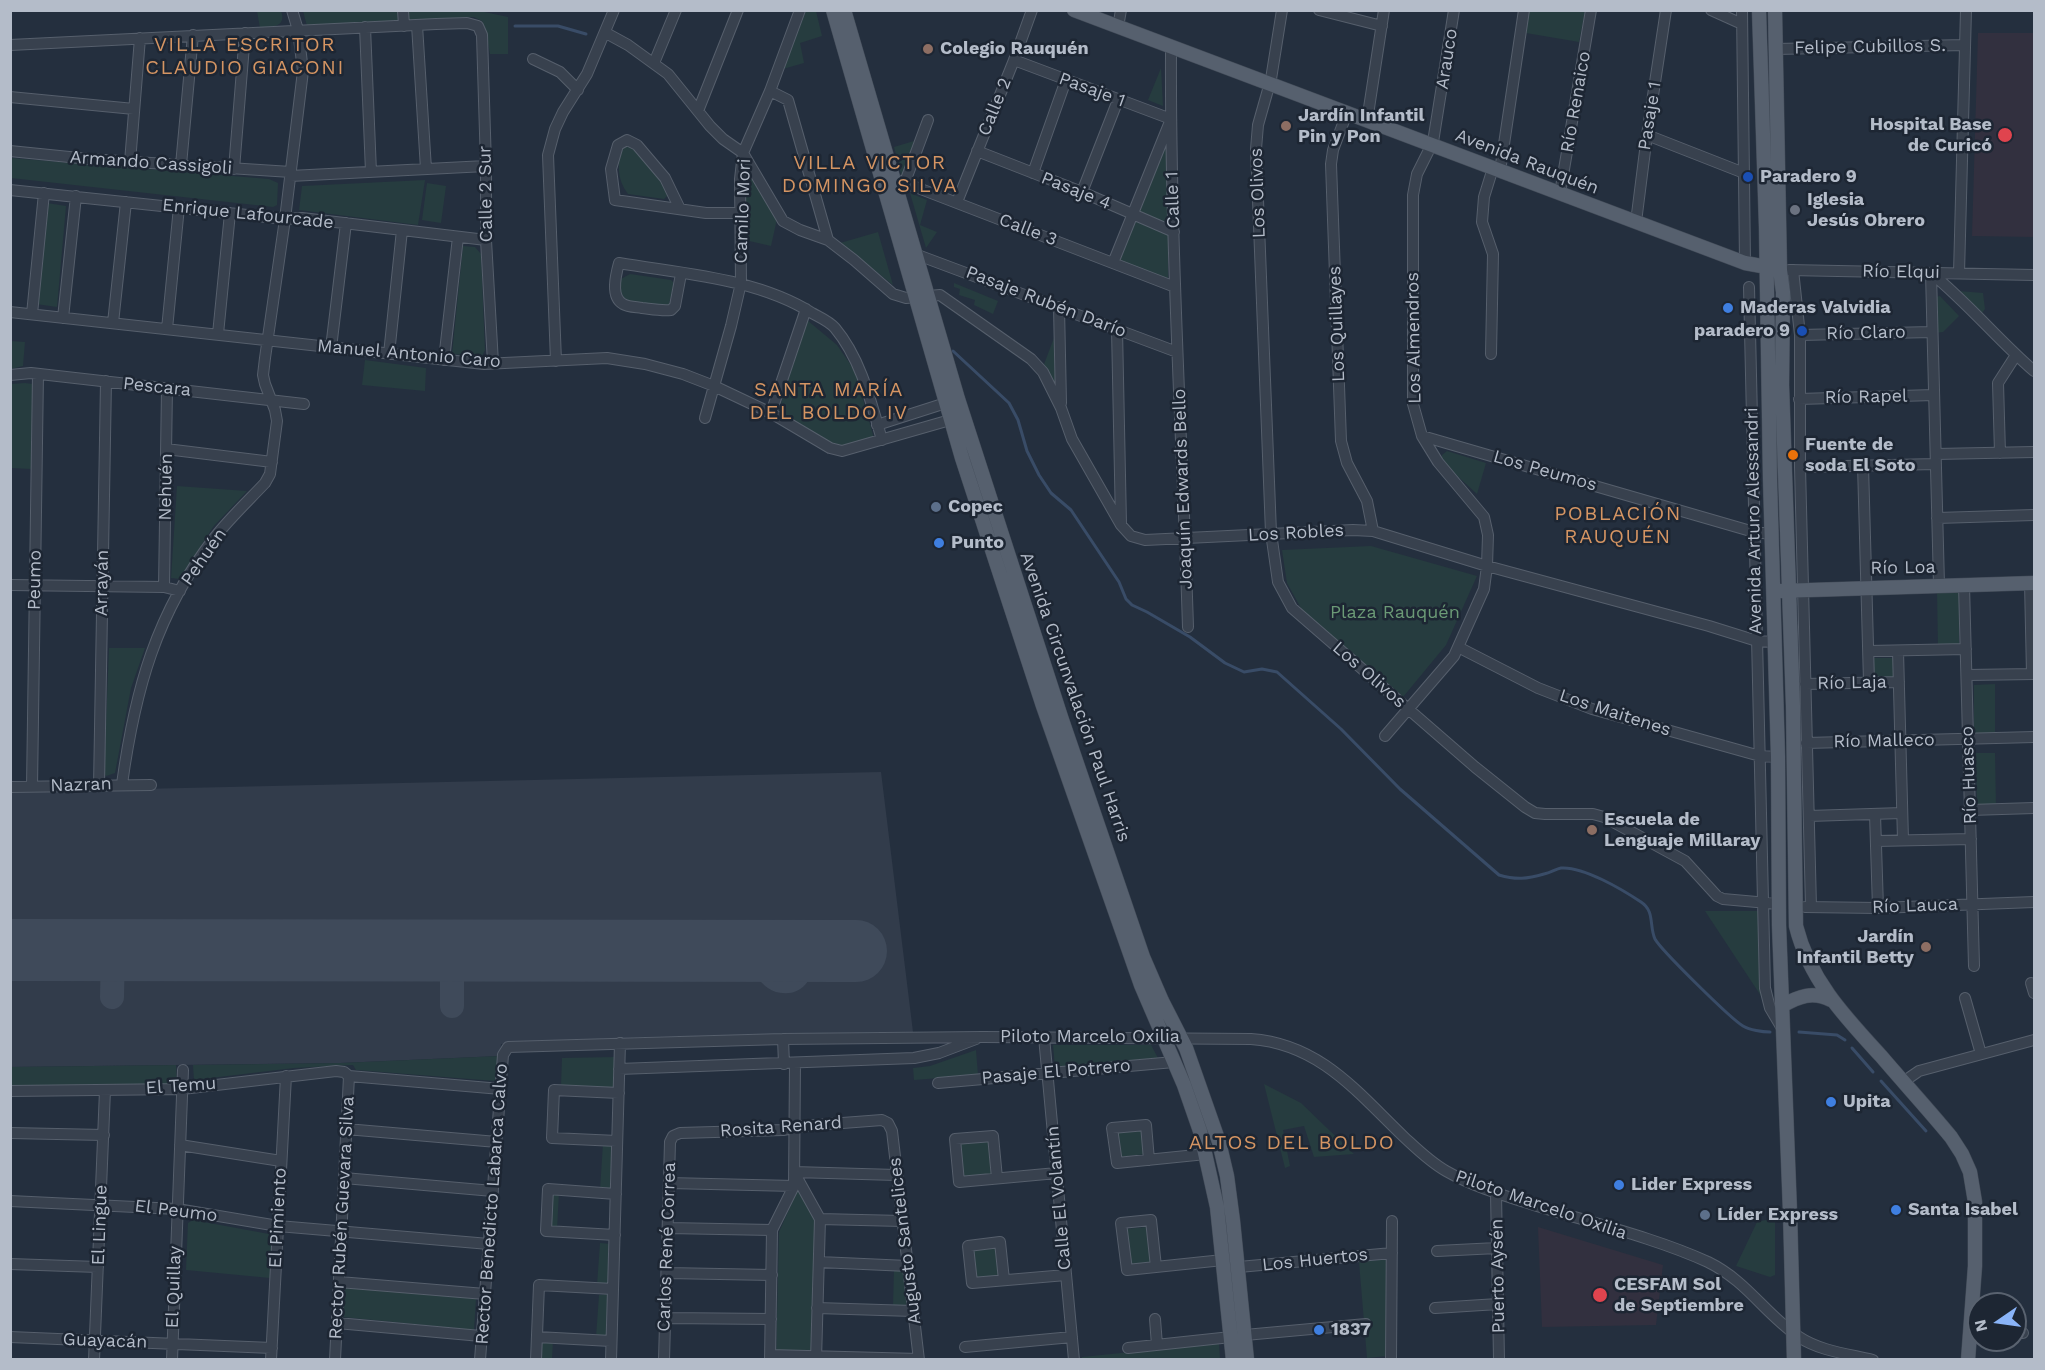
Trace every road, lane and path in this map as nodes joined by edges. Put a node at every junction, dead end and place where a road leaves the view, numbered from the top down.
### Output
1 (292, 10) edge
2 (403, 10) edge
3 (614, 10) edge
4 (676, 10) edge
5 (738, 10) edge
6 (800, 10) edge
7 (833, 10) edge
8 (844, 10) edge
9 (1032, 10) edge
10 (1074, 10) edge
11 (1121, 10) edge
12 (1282, 10) edge
13 (1319, 10) edge
14 (1384, 10) edge
15 (1454, 10) edge
16 (1524, 10) edge
17 (1591, 10) edge
18 (1666, 10) edge
19 (1711, 10) edge
20 (1742, 10) edge
21 (1759, 10) edge
22 (1775, 10) edge
23 (1966, 10) edge
24 (1742, 24) junction
25 (417, 25) junction
26 (404, 26) junction
27 (1382, 26) junction
28 (365, 27) junction
29 (1118, 27) junction
30 (298, 30) junction
31 (245, 33) junction
32 (606, 33) junction
33 (193, 35) junction
34 (140, 38) junction
35 (10, 45) edge
36 (1965, 45) junction
37 (1172, 47) junction
38 (1776, 49) junction
39 (533, 59) dead end
40 (1014, 60) junction
41 (654, 63) junction
42 (1066, 80) junction
43 (1269, 84) junction
44 (578, 90) junction
45 (770, 91) junction
46 (10, 97) edge
47 (1118, 100) junction
48 (134, 109) junction
49 (698, 111) junction
50 (1347, 113) junction
51 (1171, 119) junction
52 (928, 120) dead end
53 (1366, 121) junction
54 (1647, 135) junction
55 (1433, 144) junction
56 (10, 151) edge
57 (977, 152) junction
58 (743, 153) junction
59 (130, 162) junction
60 (181, 165) junction
61 (486, 166) junction
62 (234, 169) junction
63 (426, 169) junction
64 (1496, 169) junction
65 (371, 172) junction
66 (1033, 173) junction
67 (1744, 173) junction
68 (290, 174) junction
69 (893, 178) junction
70 (10, 190) edge
71 (1082, 192) junction
72 (44, 193) junction
73 (1560, 194) junction
74 (76, 196) junction
75 (126, 202) junction
76 (957, 202) junction
77 (179, 207) junction
78 (680, 209) junction
79 (230, 213) junction
80 (741, 213) junction
81 (1134, 214) junction
82 (285, 219) junction
83 (1636, 222) junction
84 (346, 223) junction
85 (402, 230) junction
86 (1174, 232) junction
87 (458, 237) junction
88 (486, 240) junction
89 (828, 240) junction
90 (915, 254) junction
91 (1113, 263) junction
92 (1745, 263) junction
93 (1780, 269) junction
94 (1931, 273) junction
95 (1959, 273) junction
96 (681, 274) junction
97 (2034, 275) edge
98 (741, 283) junction
99 (1175, 287) junction
100 (1749, 287) dead end
101 (921, 297) junction
102 (1059, 308) junction
103 (806, 309) junction
104 (10, 312) edge
105 (32, 314) junction
106 (63, 318) junction
107 (113, 323) junction
108 (167, 329) junction
109 (1117, 329) junction
110 (1932, 332) junction
111 (218, 334) junction
112 (1800, 335) junction
113 (269, 340) junction
114 (332, 348) junction
115 (1177, 352) junction
116 (388, 354) junction
117 (1491, 354) dead end
118 (2016, 356) junction
119 (444, 360) junction
120 (556, 361) junction
121 (493, 363) junction
122 (2034, 371) edge
123 (38, 374) junction
124 (10, 375) edge
125 (106, 381) junction
126 (714, 386) junction
127 (167, 388) junction
128 (1934, 395) junction
129 (270, 399) junction
130 (1799, 399) junction
131 (952, 401) junction
132 (304, 404) dead end
133 (1061, 408) junction
134 (771, 413) junction
135 (705, 418) dead end
136 (958, 418) junction
137 (877, 425) junction
138 (1422, 436) junction
139 (882, 441) junction
140 (166, 449) junction
141 (2034, 452) edge
142 (2000, 453) junction
143 (1936, 459) junction
144 (272, 462) junction
145 (1863, 465) junction
146 (1800, 467) junction
147 (2034, 515) edge
148 (1937, 518) junction
149 (1121, 525) junction
150 (1373, 531) junction
151 (1754, 532) junction
152 (1271, 534) junction
153 (1772, 534) junction
154 (1186, 538) junction
155 (1487, 566) junction
156 (2032, 583) edge
157 (10, 585) edge
158 (35, 585) junction
159 (1939, 585) junction
160 (1964, 585) junction
161 (102, 586) junction
162 (164, 587) junction
163 (1867, 587) junction
164 (1795, 589) junction
165 (180, 591) junction
166 (1773, 591) junction
167 (1188, 627) dead end
168 (1757, 641) junction
169 (1775, 642) junction
170 (1458, 647) junction
171 (1966, 649) junction
172 (1869, 651) junction
173 (1898, 651) junction
174 (2033, 674) edge
175 (1966, 675) junction
176 (1869, 682) junction
177 (1899, 682) junction
178 (1805, 684) junction
179 (1409, 710) junction
180 (1385, 736) dead end
181 (2034, 737) edge
182 (1968, 742) junction
183 (1900, 744) junction
184 (2034, 744) edge
185 (1807, 746) junction
186 (1760, 756) junction
187 (1778, 757) junction
188 (122, 784) junction
189 (151, 785) dead end
190 (99, 786) junction
191 (10, 787) edge
192 (32, 787) junction
193 (2034, 808) edge
194 (1970, 810) junction
195 (1902, 813) junction
196 (1875, 814) junction
197 (1809, 816) junction
198 (1971, 839) junction
199 (1903, 840) junction
200 (1876, 841) junction
201 (1764, 902) junction
202 (2034, 902) edge
203 (1779, 904) junction
204 (1973, 904) junction
205 (1796, 906) junction
206 (1811, 907) junction
207 (1878, 908) junction
208 (1796, 926) junction
209 (1974, 966) dead end
210 (1965, 998) dead end
211 (1831, 1000) junction
212 (1782, 1006) junction
213 (1783, 1030) junction
214 (983, 1036) junction
215 (1044, 1037) junction
216 (1164, 1038) junction
217 (1182, 1038) junction
218 (783, 1039) junction
219 (2034, 1040) edge
220 (620, 1043) junction
221 (506, 1048) joint
222 (1981, 1054) junction
223 (1174, 1062) junction
224 (784, 1064) junction
225 (795, 1064) junction
226 (619, 1069) junction
227 (183, 1070) dead end
228 (1047, 1073) junction
229 (286, 1076) junction
230 (349, 1076) junction
231 (1903, 1082) junction
232 (938, 1083) dead end
233 (182, 1089) junction
234 (501, 1089) junction
235 (105, 1090) junction
236 (10, 1091) edge
237 (619, 1093) junction
238 (888, 1123) joint
239 (794, 1128) junction
240 (346, 1129) junction
241 (10, 1133) edge
242 (104, 1135) junction
243 (673, 1136) joint
244 (617, 1141) junction
245 (497, 1142) junction
246 (180, 1145) junction
247 (1206, 1154) junction
248 (1149, 1160) junction
249 (281, 1161) junction
250 (794, 1172) junction
251 (1057, 1173) junction
252 (896, 1175) junction
253 (344, 1178) junction
254 (997, 1178) junction
255 (669, 1183) junction
256 (794, 1186) junction
257 (493, 1191) junction
258 (1496, 1193) junction
259 (616, 1194) junction
260 (10, 1201) edge
261 (100, 1204) junction
262 (177, 1209) junction
263 (820, 1219) junction
264 (902, 1221) junction
265 (1392, 1221) dead end
266 (278, 1226) junction
267 (668, 1228) junction
268 (772, 1230) junction
269 (341, 1231) junction
270 (615, 1235) junction
271 (489, 1244) junction
272 (1497, 1248) junction
273 (1437, 1251) dead end
274 (1392, 1252) junction
275 (1223, 1260) junction
276 (819, 1262) junction
277 (10, 1264) edge
278 (908, 1266) junction
279 (98, 1267) junction
280 (1156, 1267) junction
281 (1239, 1267) junction
282 (667, 1273) junction
283 (772, 1275) junction
284 (1066, 1275) junction
285 (1004, 1280) junction
286 (339, 1282) junction
287 (613, 1290) junction
288 (1975, 1292) edge
289 (485, 1294) junction
290 (1498, 1304) junction
291 (818, 1308) junction
292 (1435, 1308) dead end
293 (913, 1311) junction
294 (665, 1318) junction
295 (771, 1319) junction
296 (1155, 1319) dead end
297 (337, 1323) junction
298 (1366, 1324) dead end
299 (1793, 1332) junction
300 (482, 1336) junction
301 (1238, 1336) junction
302 (10, 1337) edge
303 (537, 1337) junction
304 (1072, 1337) junction
305 (95, 1341) junction
306 (611, 1341) junction
307 (172, 1344) junction
308 (1157, 1345) junction
309 (965, 1347) dead end
310 (272, 1348) junction
311 (1128, 1348) dead end
312 (770, 1357) edge
313 (94, 1359) edge
314 (171, 1359) edge
315 (271, 1359) edge
316 (335, 1359) edge
317 (480, 1359) edge
318 (536, 1359) edge
319 (611, 1359) edge
320 (664, 1359) edge
321 (816, 1359) edge
322 (919, 1359) edge
323 (1074, 1359) edge
324 (1233, 1359) edge
325 (1247, 1359) edge
326 (1391, 1359) edge
327 (1499, 1359) edge
328 (1794, 1359) edge
329 (1870, 1359) edge

1 - 30 street, Pehuén
2 - 26 street
3 - 32 street
4 - 41 street
5 - 49 street
6 - 45 street, Camilo Mori
7 - 69 main road, Avenida Circunvalación Paul Harris
8 - 69 main road, Avenida Circunvalación Paul Harris
9 - 40 street, Calle 2
10 - 29 main road, Avenida Rauquén
11 - 29 street
12 - 43 street, Los Olivos
13 - 27 street
14 - 27 street
15 - 55 street, Arauco
16 - 64 street
17 - 73 street, Río Renaico
18 - 54 street, Pasaje 1
19 - 24 street
20 - 24 street
21 - 93 main road, Avenida Arturo Alessandri
22 - 38 main road, Avenida Arturo Alessandri
23 - 36 street
24 - 67 street
25 - 26 street
25 - 61 street, Calle 2 Sur
25 - 63 street
26 - 28 street
27 - 53 street
28 - 30 street
28 - 65 street
29 - 37 main road, Avenida Rauquén
30 - 31 street
30 - 68 street, Pehuén
31 - 33 street
31 - 62 street
32 - 41 street
32 - 44 street
33 - 34 street
33 - 60 street
34 - 35 street
34 - 48 street
36 - 38 street, Felipe Cubillos S.
36 - 95 street
37 - 43 main road, Avenida Rauquén
37 - 51 street, Calle 1
38 - 93 main road, Avenida Arturo Alessandri
39 - 44 street
40 - 42 street, Pasaje 1
40 - 57 street, Calle 2
41 - 49 street
42 - 47 street, Pasaje 1
42 - 66 street
43 - 50 main road, Avenida Rauquén
43 - 152 street, Los Olivos
44 - 120 street
45 - 58 street, Camilo Mori
45 - 89 street
46 - 48 street
47 - 51 street, Pasaje 1
47 - 71 street
48 - 59 street
49 - 58 street
50 - 53 main road, Avenida Rauquén
50 - 150 street, Los Quillayes
51 - 81 street
51 - 86 street, Calle 1
52 - 69 street
53 - 55 main road, Avenida Rauquén
54 - 67 street
54 - 83 street, Pasaje 1
55 - 64 main road, Avenida Rauquén
55 - 138 street, Los Almendros
56 - 59 street, Armando Cassigoli
57 - 66 street, Pasaje 4
57 - 76 street, Calle 2
58 - 80 street, Camilo Mori
58 - 89 street, Los Robles
59 - 60 street, Armando Cassigoli
60 - 62 street, Armando Cassigoli
61 - 63 street, Armando Cassigoli
61 - 88 street, Calle 2 Sur
62 - 68 street, Armando Cassigoli
63 - 65 street, Armando Cassigoli
64 - 73 main road, Avenida Rauquén
64 - 117 street
65 - 68 street, Armando Cassigoli
66 - 71 street, Pasaje 4
67 - 92 street
68 - 82 street, Pehuén
69 - 76 street, Calle 3
69 - 90 main road, Avenida Circunvalación Paul Harris
69 - 101 main road, Avenida Circunvalación Paul Harris
70 - 72 street, Enrique Lafourcade
71 - 81 street, Pasaje 4
72 - 74 street, Enrique Lafourcade
72 - 105 street
73 - 83 main road, Avenida Rauquén
74 - 75 street, Enrique Lafourcade
74 - 106 street
75 - 77 street, Enrique Lafourcade
75 - 107 street
76 - 91 street, Calle 3
77 - 79 street, Enrique Lafourcade
77 - 108 street
78 - 78 street
78 - 80 street
79 - 82 street, Enrique Lafourcade
79 - 111 street
80 - 98 street, Camilo Mori
81 - 86 street, Pasaje 4
81 - 91 street
82 - 84 street, Enrique Lafourcade
82 - 113 street, Pehuén
83 - 92 main road, Avenida Rauquén
84 - 85 street, Enrique Lafourcade
84 - 114 street
85 - 87 street, Enrique Lafourcade
85 - 116 street
86 - 99 street, Calle 1
87 - 88 street, Enrique Lafourcade
87 - 119 street
88 - 121 street, Calle 2 Sur
89 - 101 street, Los Robles
90 - 101 main road, Avenida Circunvalación Paul Harris
90 - 102 street, Pasaje Rubén Darío
91 - 99 street, Calle 3
92 - 93 main road, Avenida Rauquén
93 - 94 street, Río Elqui
93 - 112 street, Avenida Arturo Alessandri
93 - 153 main road, Avenida Arturo Alessandri
93 - 164 main road, Avenida Arturo Alessandri
94 - 95 street, Río Elqui
94 - 110 street
94 - 118 street
95 - 97 street, Río Elqui
96 - 96 street
96 - 98 street
98 - 103 street
98 - 126 street, Camilo Mori
99 - 115 street, Calle 1
100 - 151 street, Avenida Arturo Alessandri
101 - 131 main road, Avenida Circunvalación Paul Harris
101 - 133 street, Los Robles
102 - 109 street, Pasaje Rubén Darío
102 - 133 street
103 - 134 street
103 - 137 street
104 - 105 street, Manuel Antonio Caro
105 - 106 street, Manuel Antonio Caro
106 - 107 street, Manuel Antonio Caro
107 - 108 street, Manuel Antonio Caro
108 - 111 street, Manuel Antonio Caro
109 - 115 street, Pasaje Rubén Darío
109 - 149 street
110 - 112 street, Río Claro
110 - 128 street
111 - 113 street, Manuel Antonio Caro
112 - 130 street, Avenida Arturo Alessandri
113 - 114 street, Manuel Antonio Caro
113 - 129 street, Pehuén
114 - 116 street, Manuel Antonio Caro
115 - 154 street, Joaquín Edwards Bello
116 - 119 street, Manuel Antonio Caro
118 - 122 street
118 - 142 street
119 - 121 street, Manuel Antonio Caro
120 - 121 street, Manuel Antonio Caro
120 - 126 street, Manuel Antonio Caro
123 - 124 street, Pescara
123 - 125 street, Pescara
123 - 158 street, Peumo
125 - 127 street, Pescara
125 - 161 street, Arrayán
126 - 134 street, Manuel Antonio Caro
126 - 135 street, Camilo Mori
127 - 129 street, Pescara
127 - 140 street, Nehuén
128 - 130 street, Río Rapel
128 - 143 street
129 - 132 street, Pescara
129 - 144 street, Pehuén
130 - 146 street, Avenida Arturo Alessandri
131 - 136 main road, Avenida Circunvalación Paul Harris
131 - 137 street
133 - 149 street, Los Robles
134 - 139 street, Manuel Antonio Caro
136 - 139 street, Manuel Antonio Caro
136 - 216 main road, Avenida Circunvalación Paul Harris
136 - 217 main road, Avenida Circunvalación Paul Harris
137 - 139 street
138 - 151 street, Los Peumos
138 - 155 street, Los Almendros
140 - 144 street
140 - 162 street, Nehuén
141 - 142 street
142 - 143 street
143 - 145 street
143 - 148 street
144 - 165 street, Pehuén
145 - 146 street
145 - 163 street
146 - 164 street, Avenida Arturo Alessandri
147 - 148 street
148 - 159 street
149 - 154 street, Los Robles
150 - 152 street, Los Robles
150 - 155 street, Los Robles
151 - 153 street, Los Peumos
151 - 168 street, Avenida Arturo Alessandri
152 - 154 street, Los Robles
152 - 179 street, Los Olivos
153 - 166 main road, Avenida Arturo Alessandri
154 - 167 street, Joaquín Edwards Bello
155 - 168 street, Los Robles
155 - 170 street, Los Almendros
156 - 160 main road, Río Loa
156 - 174 street
157 - 158 street
158 - 161 street
158 - 192 street, Peumo
159 - 160 main road, Río Loa
159 - 163 main road, Río Loa
160 - 171 street, Río Huasco
161 - 162 street
161 - 190 street, Arrayán
162 - 165 street
163 - 164 main road, Río Loa
163 - 172 street
164 - 166 main road, Río Loa
164 - 178 street, Avenida Arturo Alessandri
164 - 205 main road, Avenida Arturo Alessandri
165 - 188 street, Pehuén
166 - 169 main road, Avenida Arturo Alessandri
168 - 169 street, Los Robles
168 - 186 street, Avenida Arturo Alessandri
169 - 187 main road, Avenida Arturo Alessandri
170 - 179 street, Los Almendros
170 - 186 street, Los Maitenes
171 - 173 street
171 - 175 street, Río Huasco
172 - 173 street
172 - 176 street
173 - 177 street
174 - 175 street
175 - 182 street, Río Huasco
176 - 177 street, Río Laja
176 - 178 street, Río Laja
177 - 183 street
178 - 185 street, Avenida Arturo Alessandri
179 - 180 street, Los Almendros
179 - 201 street, Los Olivos
181 - 182 street, Río Malleco
182 - 183 street, Río Malleco
182 - 184 street, Río Malleco
182 - 194 street, Río Huasco
183 - 185 street, Río Malleco
183 - 195 street
185 - 197 street, Avenida Arturo Alessandri
186 - 187 street, Los Maitenes
186 - 201 street, Avenida Arturo Alessandri
187 - 203 main road, Avenida Arturo Alessandri
188 - 189 street, Nazran
188 - 190 street, Nazran
190 - 192 street, Nazran
191 - 192 street, Nazran
193 - 194 street
194 - 198 street, Río Huasco
195 - 196 street
195 - 199 street
196 - 197 street
196 - 200 street
197 - 206 street, Avenida Arturo Alessandri
198 - 199 street
198 - 204 street, Río Huasco
199 - 200 street
200 - 207 street
201 - 203 street, Los Olivos
201 - 213 street, Avenida Arturo Alessandri
202 - 204 street, Río Lauca
203 - 208 main road
203 - 212 main road, Avenida Arturo Alessandri
204 - 207 street, Río Lauca
204 - 209 street, Río Huasco
205 - 206 street, Río Lauca
205 - 208 main road, Avenida Arturo Alessandri
206 - 207 street, Río Lauca
208 - 211 main road
210 - 222 street
211 - 212 main road
211 - 231 main road
212 - 213 main road, Avenida Arturo Alessandri
213 - 299 main road, Avenida Arturo Alessandri
214 - 215 street, Piloto Marcelo Oxilia
214 - 218 street, Piloto Marcelo Oxilia
214 - 225 street, Piloto Marcelo Oxilia
215 - 216 street, Piloto Marcelo Oxilia
215 - 228 street, Calle El Volantín
216 - 217 street, Piloto Marcelo Oxilia
216 - 223 main road, Avenida Circunvalación Paul Harris
217 - 258 street, Piloto Marcelo Oxilia
217 - 281 main road, Avenida Circunvalación Paul Harris
218 - 220 street, Piloto Marcelo Oxilia
218 - 224 street
219 - 222 street
220 - 221 street, Piloto Marcelo Oxilia
220 - 226 street
221 - 234 street, Rector Benedicto Labarca Calvo
222 - 231 street
223 - 228 street, Pasaje El Potrero
223 - 247 main road, Avenida Circunvalación Paul Harris
224 - 225 street, Piloto Marcelo Oxilia
224 - 226 street, Piloto Marcelo Oxilia
225 - 239 street
226 - 237 street
227 - 233 street, El Quillay
228 - 232 street, Pasaje El Potrero
228 - 251 street, Calle El Volantín
229 - 230 street, El Temu
229 - 233 street, El Temu
229 - 249 street, El Pimiento
230 - 234 street, El Temu
230 - 240 street, Rector Rubén Guevara Silva
231 - 288 main road
233 - 235 street, El Temu
233 - 246 street, El Quillay
234 - 245 street, Rector Benedicto Labarca Calvo
235 - 236 street, El Temu
235 - 242 street, El Lingue
237 - 244 street
237 - 244 street
238 - 239 street, Rosita Renard
238 - 252 street, Augusto Santelices
239 - 243 street, Rosita Renard
239 - 250 street
240 - 245 street
240 - 253 street, Rector Rubén Guevara Silva
241 - 242 street
242 - 261 street, El Lingue
243 - 255 street, Carlos René Correa
244 - 259 street
245 - 257 street, Rector Benedicto Labarca Calvo
246 - 249 street
246 - 262 street, El Quillay
247 - 248 street
247 - 275 main road, Avenida Circunvalación Paul Harris
248 - 248 street
249 - 266 street, El Pimiento
250 - 252 street
250 - 256 street
250 - 263 street
251 - 254 street
251 - 284 street, Calle El Volantín
252 - 264 street, Augusto Santelices
253 - 257 street
253 - 269 street, Rector Rubén Guevara Silva
254 - 254 street
255 - 256 street
255 - 267 street, Carlos René Correa
256 - 268 street
257 - 271 street, Rector Benedicto Labarca Calvo
258 - 272 street, Puerto Aysén
258 - 299 street, Piloto Marcelo Oxilia
259 - 270 street
259 - 270 street
260 - 261 street, El Peumo
261 - 262 street, El Peumo
261 - 279 street, El Lingue
262 - 266 street, El Peumo
262 - 307 street, El Quillay
263 - 264 street
263 - 276 street
264 - 278 street, Augusto Santelices
265 - 274 street
266 - 269 street, El Peumo
266 - 310 street, El Pimiento
267 - 268 street
267 - 282 street, Carlos René Correa
268 - 283 street
269 - 271 street, El Peumo
269 - 286 street, Rector Rubén Guevara Silva
270 - 287 street
271 - 289 street, Rector Benedicto Labarca Calvo
272 - 273 street
272 - 290 street, Puerto Aysén
274 - 281 street, Los Huertos
274 - 326 street
275 - 280 street
275 - 301 main road, Avenida Circunvalación Paul Harris
276 - 278 street
276 - 291 street
277 - 279 street
278 - 293 street, Augusto Santelices
279 - 305 street, El Lingue
280 - 280 street
281 - 301 main road, Avenida Circunvalación Paul Harris
282 - 283 street
282 - 294 street, Carlos René Correa
283 - 295 street
284 - 285 street
284 - 304 street, Calle El Volantín
285 - 285 street
286 - 289 street
286 - 297 street, Rector Rubén Guevara Silva
287 - 303 street
287 - 306 street
289 - 300 street, Rector Benedicto Labarca Calvo
290 - 292 street
290 - 327 street, Puerto Aysén
291 - 293 street
291 - 321 street
293 - 322 street, Augusto Santelices
294 - 295 street
294 - 320 street, Carlos René Correa
295 - 312 street
296 - 308 street
297 - 300 street
297 - 316 street, Rector Rubén Guevara Silva
298 - 301 street
299 - 328 main road, Avenida Arturo Alessandri
299 - 329 street, Piloto Marcelo Oxilia
300 - 317 street, Rector Benedicto Labarca Calvo
301 - 308 street
301 - 324 main road, Avenida Circunvalación Paul Harris
301 - 325 main road, Avenida Circunvalación Paul Harris
302 - 305 street, Guayacán
303 - 306 street
303 - 318 street
304 - 309 street
304 - 323 street, Calle El Volantín
305 - 307 street, Guayacán
305 - 313 street, El Lingue
306 - 319 street
307 - 310 street, Guayacán
307 - 314 street, El Quillay
308 - 311 street
310 - 315 street, El Pimiento
312 - 321 street
321 - 322 street

